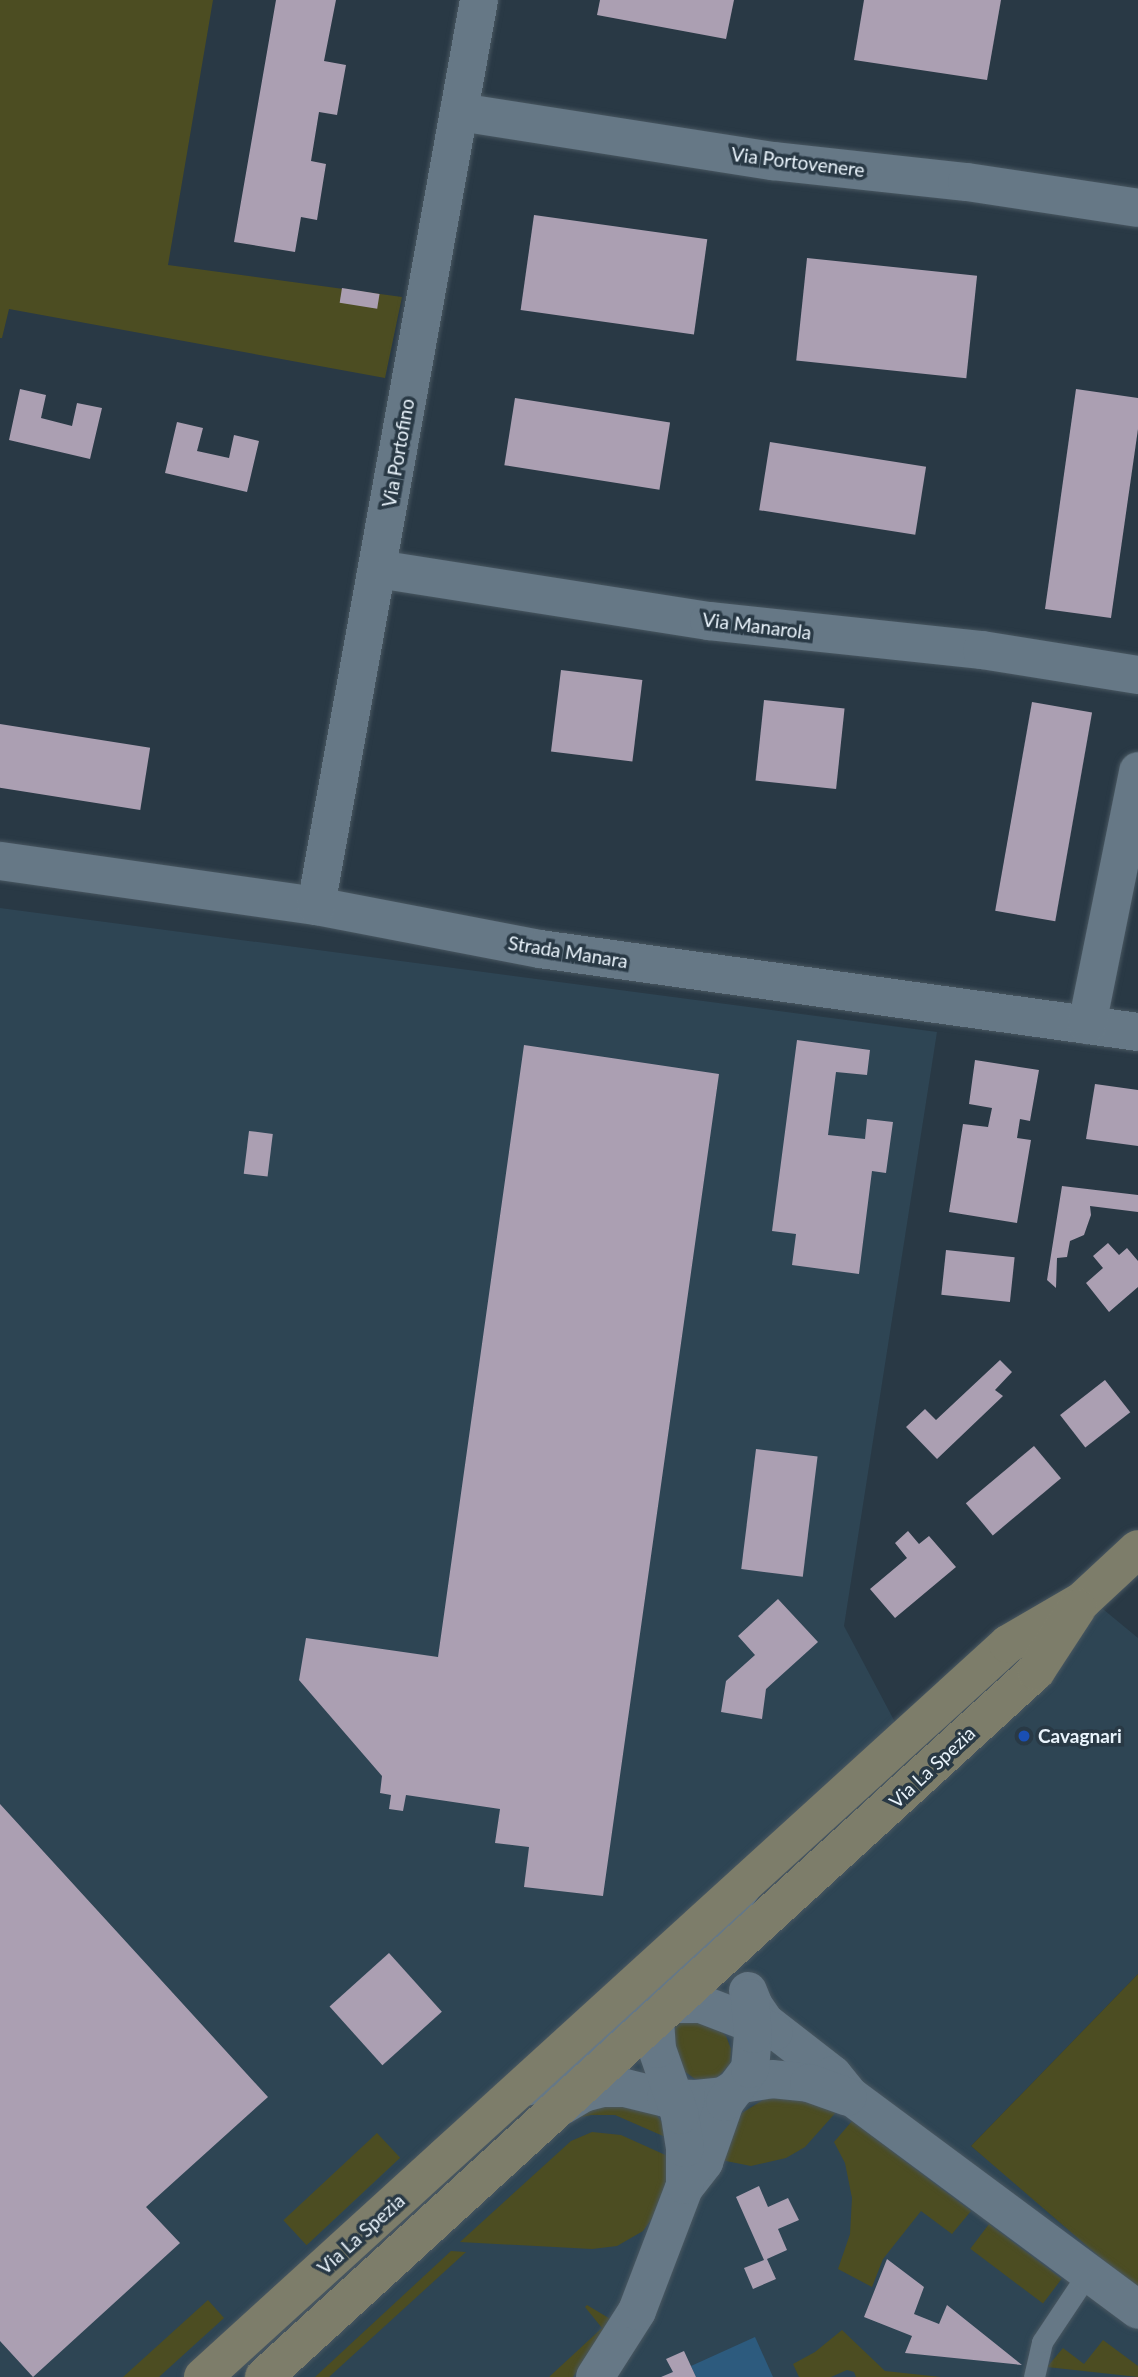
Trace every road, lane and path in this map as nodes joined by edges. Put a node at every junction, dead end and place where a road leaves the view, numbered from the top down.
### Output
1 (479, 0) edge
2 (458, 112) junction
3 (1138, 208) edge
4 (377, 569) junction
5 (1138, 675) edge
6 (1138, 771) edge
7 (0, 861) edge
8 (316, 906) junction
9 (1087, 1025) junction
10 (1138, 1032) edge
11 (1138, 1549) edge
12 (1082, 1601) junction
13 (743, 1886) junction
14 (765, 1919) junction
15 (741, 2008) junction
16 (662, 2009) junction
17 (734, 2083) junction
18 (661, 2087) junction
19 (518, 2090) junction
20 (859, 2103) junction
21 (559, 2108) junction
22 (690, 2164) junction
23 (1088, 2273) junction
24 (1138, 2310) edge
25 (203, 2377) edge
26 (264, 2377) edge
27 (596, 2377) edge
28 (1034, 2377) edge

1 - 2 street, Via Portofino
2 - 3 street, Via Portovenere
2 - 4 street, Via Portofino
4 - 5 street, Via Manarola
4 - 8 street, Via Portofino
6 - 9 street
7 - 8 street, Strada Manara
8 - 9 street, Strada Manara
9 - 10 street, Strada Manara
11 - 12 main road, Via La Spezia
12 - 13 main road, Via La Spezia
12 - 14 main road, Via La Spezia
13 - 16 street, Via La Spezia
13 - 19 main road, Via La Spezia
14 - 15 street, Via La Spezia
14 - 16 main road, Via La Spezia
15 - 16 street
15 - 17 street, Via La Spezia
15 - 20 street
16 - 18 street
16 - 19 street, Via La Spezia
16 - 21 main road, Via La Spezia
17 - 18 street, Via La Spezia
17 - 20 street, Via La Spezia
17 - 22 street, Via La Spezia
18 - 21 street, Via La Spezia
18 - 22 street
19 - 25 main road, Via La Spezia
20 - 23 street
21 - 26 main road, Via La Spezia
22 - 27 street, Via La Spezia
23 - 24 street
23 - 28 lane

